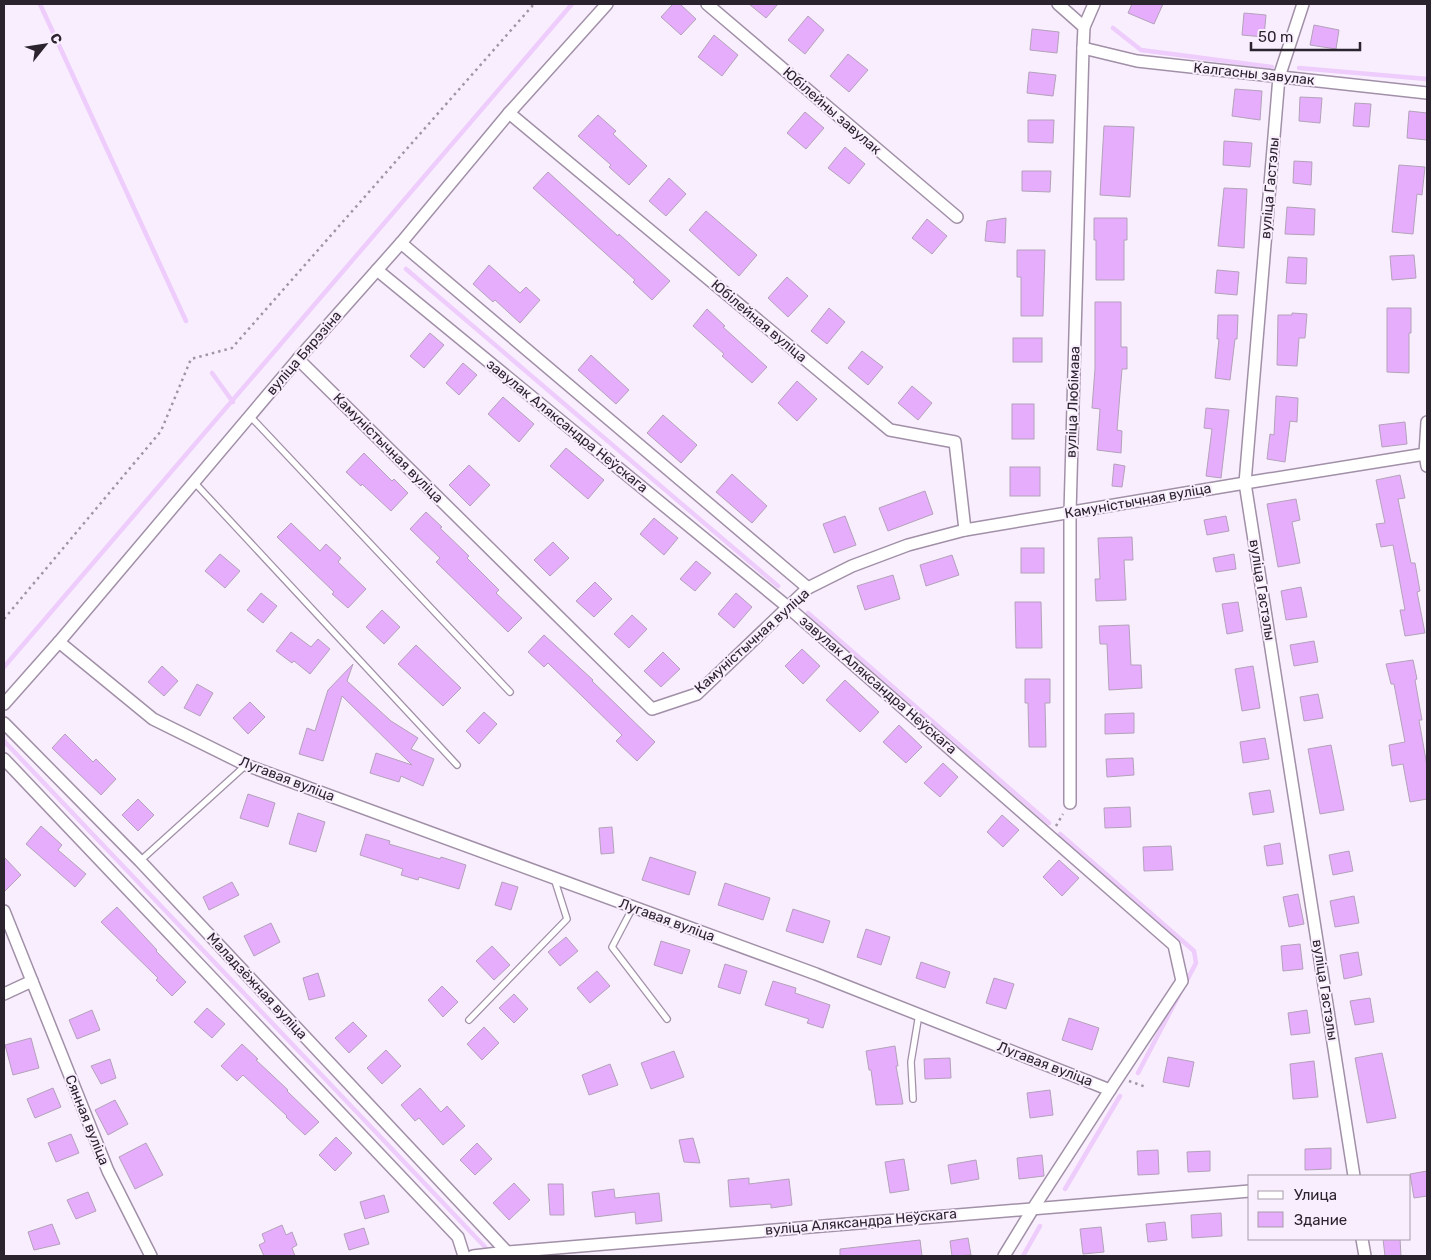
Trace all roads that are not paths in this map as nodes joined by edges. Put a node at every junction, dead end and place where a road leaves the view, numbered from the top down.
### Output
1 (607, 4) edge
2 (707, 4) edge
3 (1058, 4) edge
4 (1094, 4) edge
5 (1303, 4) edge
6 (1084, 27) junction
7 (1083, 48) junction
8 (1279, 77) junction
9 (1427, 93) edge
10 (509, 113) junction
11 (957, 217) dead end
12 (401, 242) junction
13 (377, 270) junction
14 (298, 359) junction
15 (250, 416) junction
16 (1427, 422) edge
17 (1426, 460) edge
18 (194, 482) junction
19 (1245, 483) junction
20 (1070, 513) junction
21 (965, 530) junction
22 (808, 588) junction
23 (789, 608) junction
24 (59, 642) junction
25 (510, 692) dead end
26 (4, 704) edge
27 (4, 722) edge
28 (4, 759) edge
29 (246, 765) junction
30 (457, 765) dead end
31 (1070, 803) road end
32 (140, 862) junction
33 (554, 878) junction
34 (633, 907) junction
35 (4, 911) edge
36 (32, 981) junction
37 (4, 994) edge
38 (919, 1014) junction
39 (667, 1019) dead end
40 (469, 1020) dead end
41 (1110, 1090) junction
42 (913, 1099) dead end
43 (1354, 1175) edge
44 (1248, 1191) edge
45 (1034, 1207) junction
46 (1362, 1240) edge
47 (507, 1252) junction
48 (150, 1256) edge
49 (464, 1256) edge
50 (473, 1256) edge
51 (1004, 1256) edge
52 (1365, 1256) edge

1 - 10 street, вуліца Бярэзіна
2 - 11 street, Юбілейны завулак
3 - 6 street
4 - 6 street, вуліца Любімава
5 - 8 street, вуліца Гастэлы
6 - 7 street, вуліца Любімава
7 - 8 street, Калгасны завулак
7 - 20 street, вуліца Любімава
8 - 9 street, Калгасны завулак
8 - 19 street, вуліца Гастэлы
10 - 12 street, вуліца Бярэзіна
10 - 21 street, Юбілейная вуліца
12 - 13 street, вуліца Бярэзіна
12 - 22 street
13 - 14 street, вуліца Бярэзіна
13 - 23 street, завулак Аляксандра Неўскага
14 - 15 street, вуліца Бярэзіна
14 - 23 street, Камуністычная вуліца
15 - 18 street, вуліца Бярэзіна
15 - 25 lane
16 - 17 street
17 - 19 street, Камуністычная вуліца
18 - 24 street, вуліца Бярэзіна
18 - 30 lane
19 - 20 street, Камуністычная вуліца
19 - 43 street, вуліца Гастэлы
20 - 21 street, Камуністычная вуліца
20 - 31 street, вуліца Любімава
21 - 22 street, Камуністычная вуліца
22 - 23 street, Камуністычная вуліца
23 - 41 street, завулак Аляксандра Неўскага
24 - 26 street, вуліца Бярэзіна
24 - 29 street, Лугавая вуліца
27 - 32 street, Маладзёжная вуліца
28 - 49 street, Маладзёжная вуліца
29 - 32 lane
29 - 33 street, Лугавая вуліца
32 - 47 street, Маладзёжная вуліца
33 - 34 street, Лугавая вуліца
33 - 40 lane
34 - 38 street, Лугавая вуліца
34 - 39 lane
35 - 36 street, Сянная вуліца
36 - 37 street
36 - 48 street, Сянная вуліца
38 - 41 street, Лугавая вуліца
38 - 42 lane
41 - 45 street, Лугавая вуліца
44 - 45 street, вуліца Аляксандра Неўскага
45 - 47 street, вуліца Аляксандра Неўскага
45 - 51 street, Лугавая вуліца
46 - 52 street
47 - 50 street, вуліца Аляксандра Неўскага

